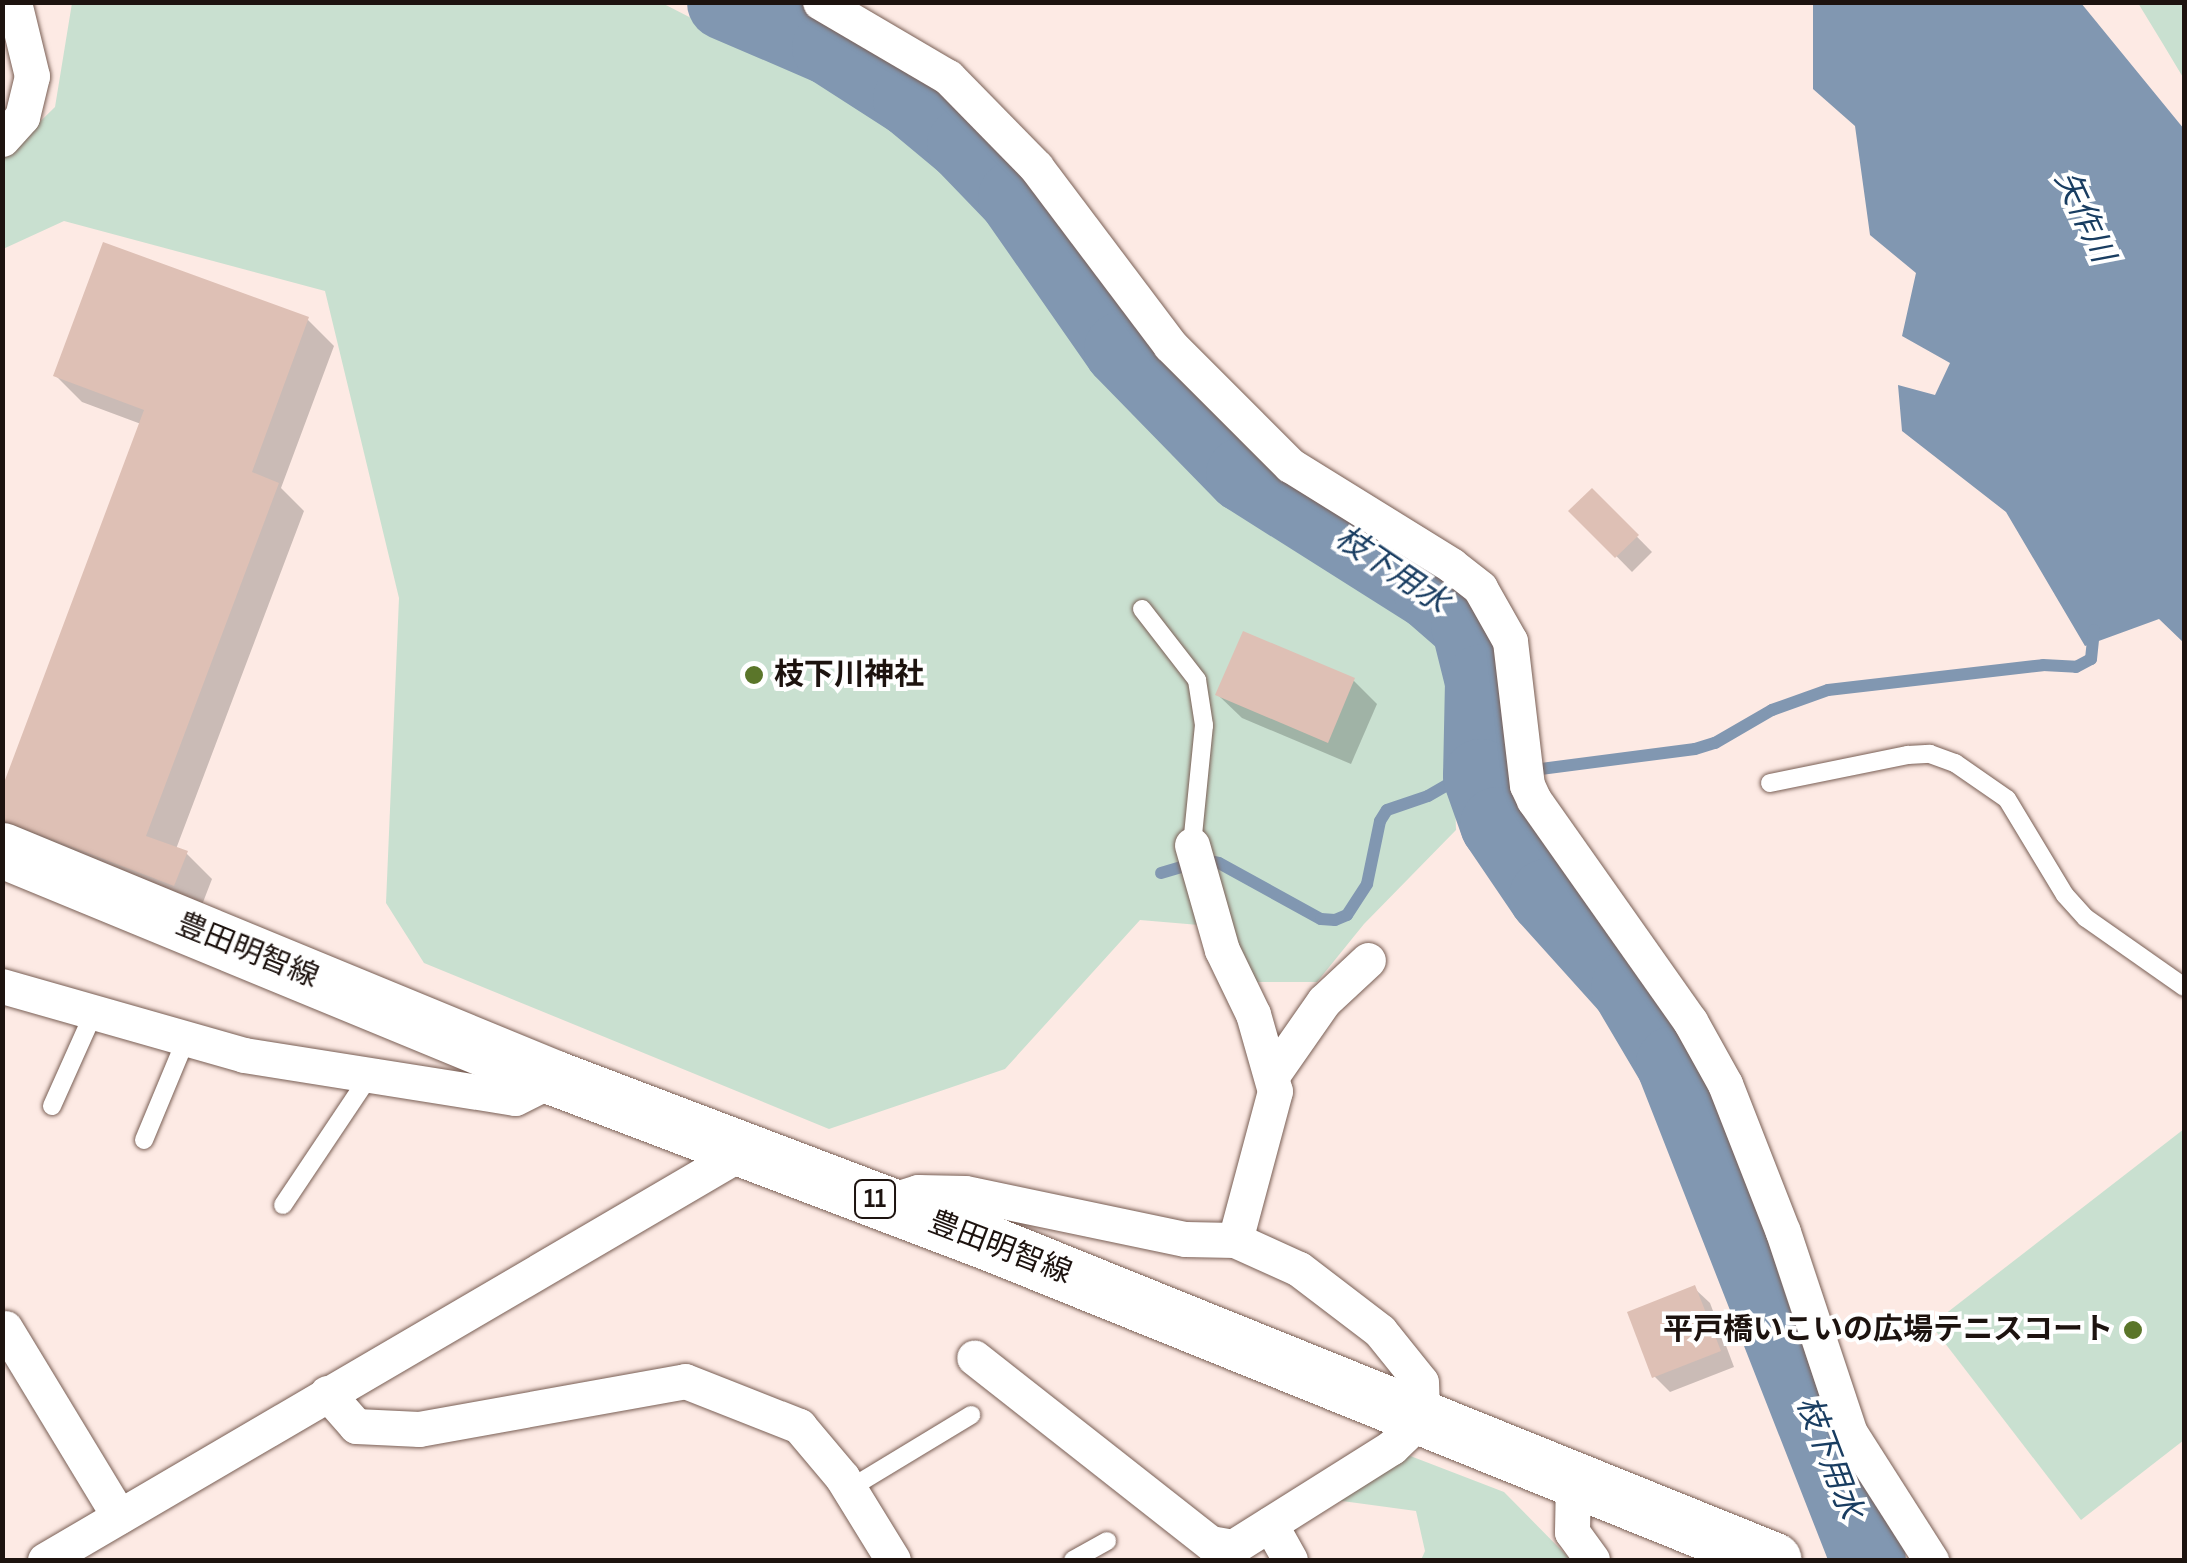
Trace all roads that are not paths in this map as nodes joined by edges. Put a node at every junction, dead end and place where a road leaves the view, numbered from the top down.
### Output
1 (14, 2) edge
2 (820, 2) edge
3 (2, 139) edge
4 (1142, 609) dead end
5 (1770, 783) dead end
6 (2, 850) edge
7 (1196, 859) joint
8 (1368, 960) dead end
9 (2, 986) edge
10 (2184, 987) edge
11 (94, 1012) junction
12 (186, 1039) junction
13 (1273, 1074) junction
14 (370, 1075) junction
15 (554, 1078) junction
16 (52, 1106) dead end
17 (144, 1140) dead end
18 (744, 1150) junction
19 (884, 1203) junction
20 (283, 1205) dead end
21 (1236, 1240) junction
22 (5, 1328) edge
23 (974, 1357) dead end
24 (327, 1393) junction
25 (971, 1415) dead end
26 (1422, 1418) junction
27 (1573, 1479) junction
28 (849, 1489) junction
29 (119, 1516) junction
30 (1270, 1524) junction
31 (1106, 1541) dead end
32 (1761, 1555) edge
33 (45, 1560) edge
34 (893, 1560) edge
35 (1073, 1560) edge
36 (1290, 1560) edge
37 (1592, 1560) edge
38 (1931, 1560) edge

1 - 3 street
2 - 38 street
4 - 7 lane
5 - 10 lane
6 - 15 main road, 豊田明智線 / 11
7 - 13 street
8 - 13 street
9 - 11 street
11 - 12 street
11 - 16 lane
12 - 14 street
12 - 17 lane
13 - 21 street
14 - 15 street
14 - 20 lane
15 - 18 main road, 豊田明智線 / 11
18 - 19 main road, 豊田明智線 / 11
18 - 24 street
19 - 21 street
19 - 26 main road, 豊田明智線 / 11
21 - 26 street
22 - 29 street
23 - 30 street
24 - 28 street
24 - 29 street
25 - 28 lane
26 - 27 main road, 豊田明智線 / 11
26 - 30 street
27 - 32 main road, 豊田明智線 / 11
27 - 37 street
28 - 34 street
29 - 33 street
30 - 36 street
31 - 35 lane

